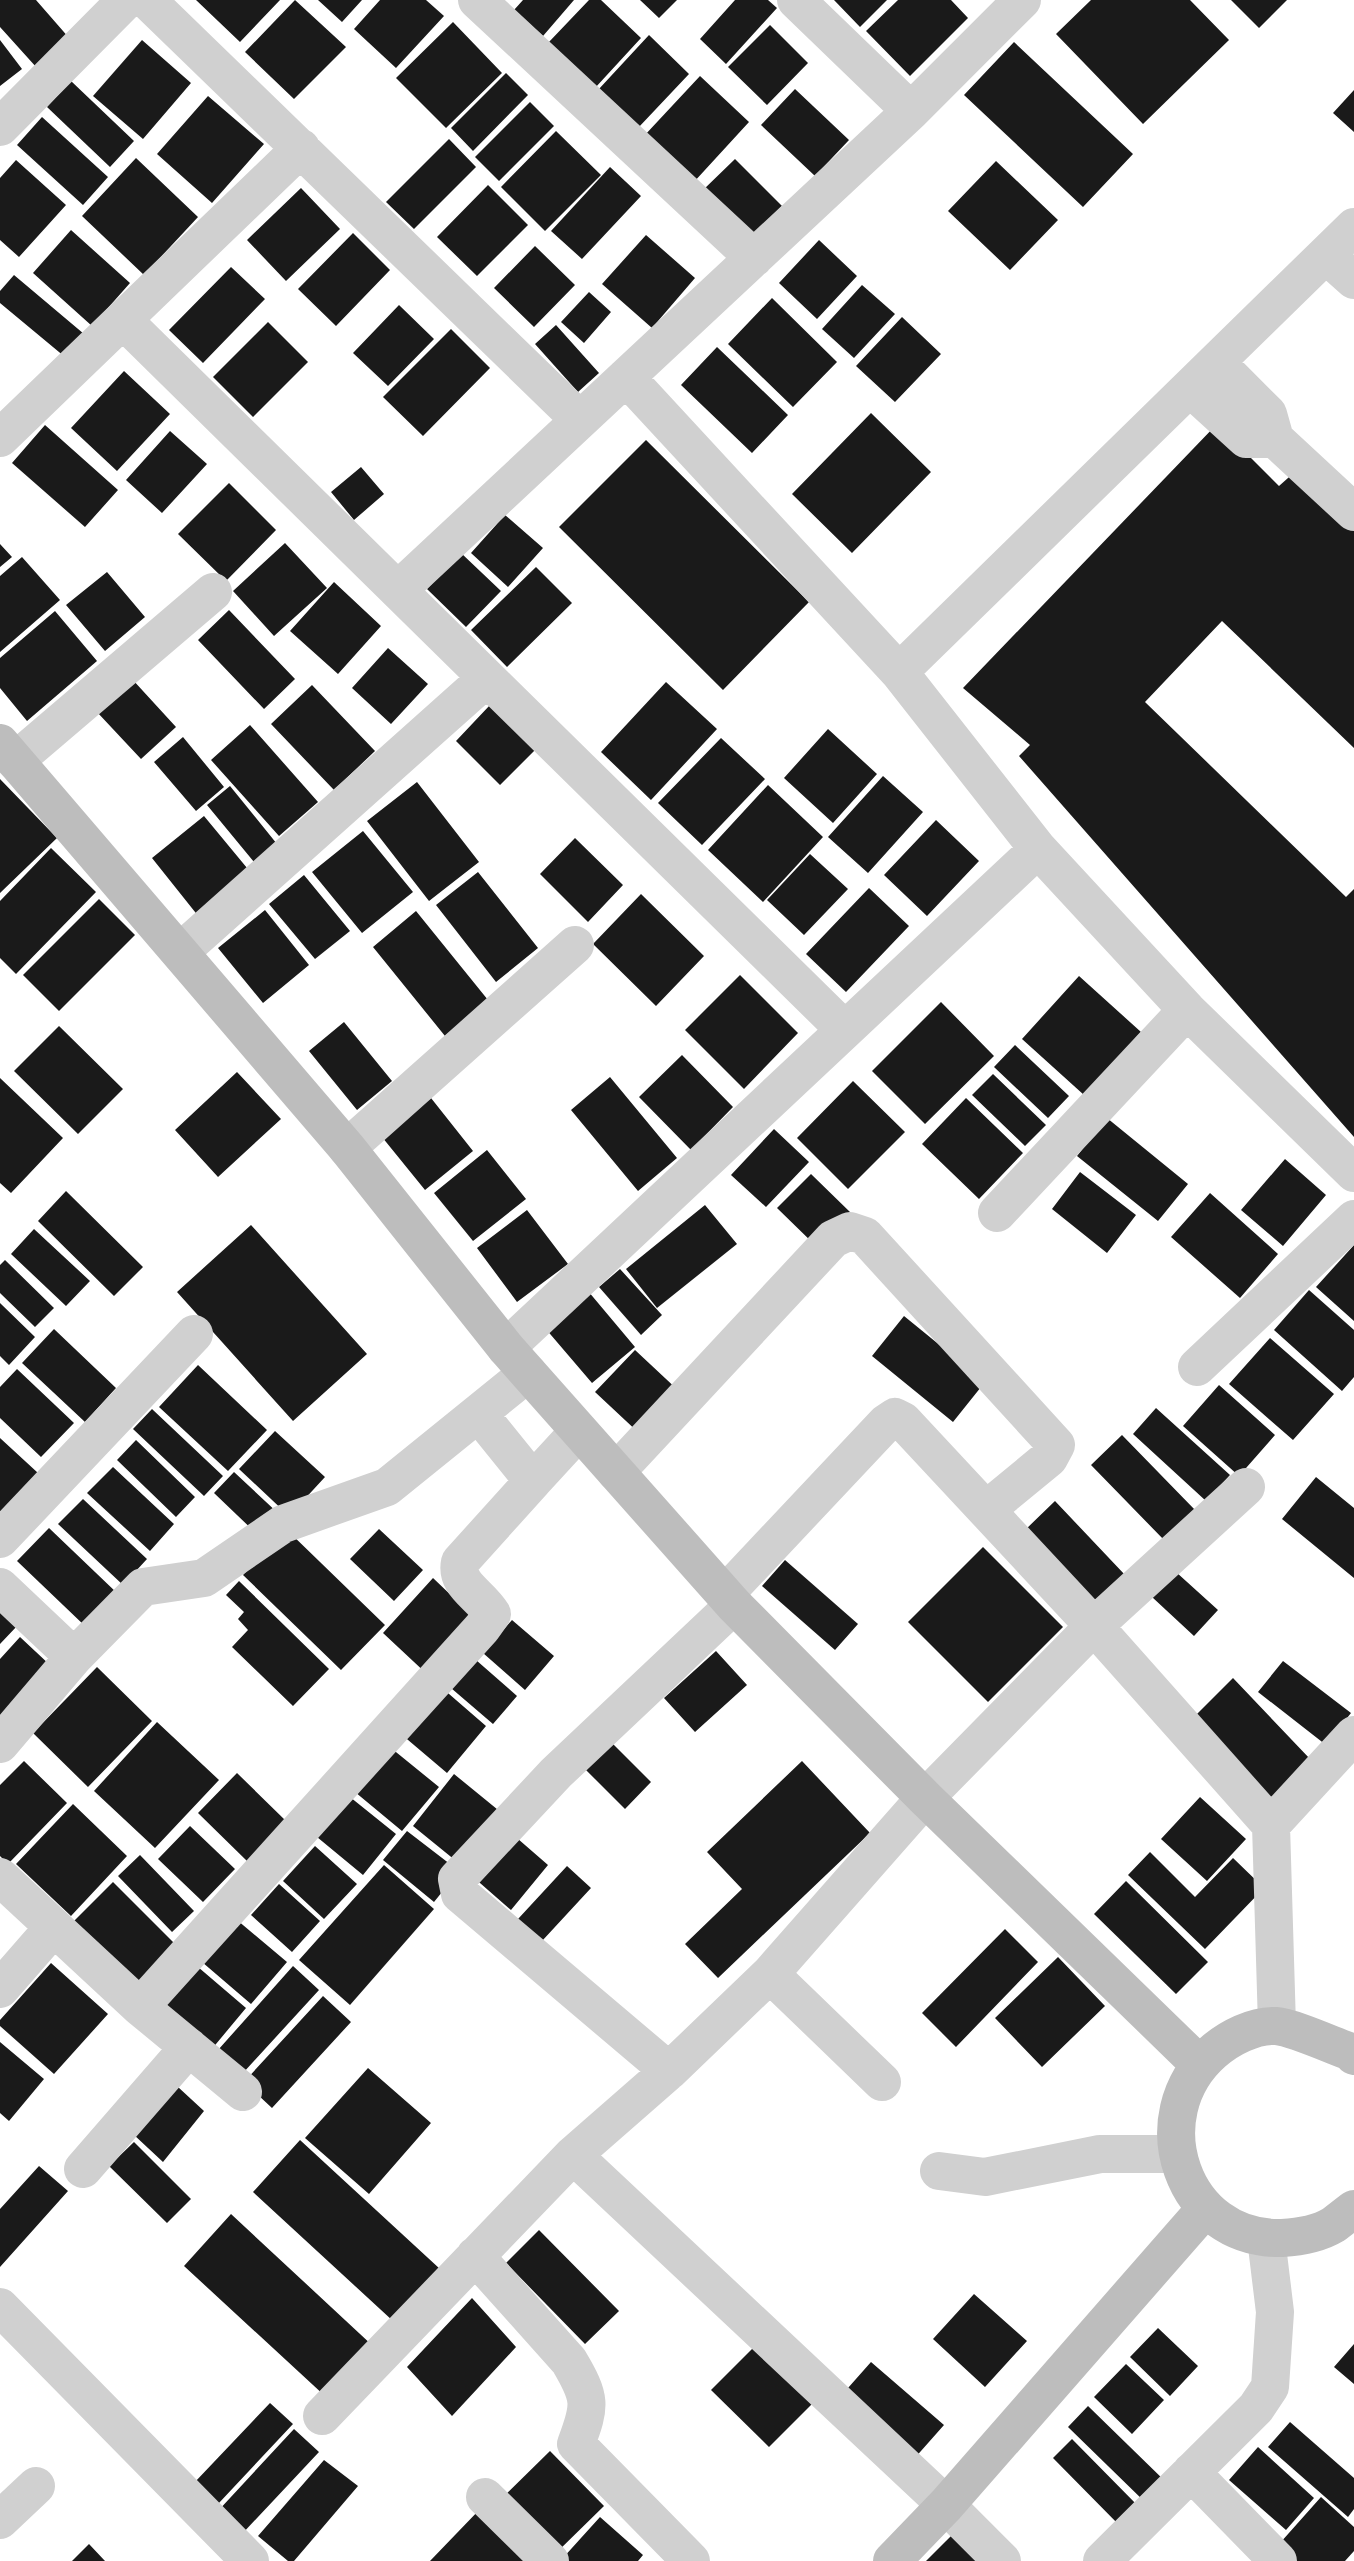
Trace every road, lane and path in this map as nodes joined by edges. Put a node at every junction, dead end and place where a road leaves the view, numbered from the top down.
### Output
1 (126, 0) edge
2 (147, 0) edge
3 (477, 0) edge
4 (796, 0) edge
5 (1023, 0) edge
6 (911, 111) junction
7 (0, 127) edge
8 (301, 148) junction
9 (1354, 227) edge
10 (1326, 255) junction
11 (754, 258) junction
12 (1354, 280) edge
13 (122, 320) junction
14 (1203, 375) junction
15 (626, 377) junction
16 (580, 420) junction
17 (0, 438) edge
18 (1354, 512) edge
19 (398, 590) junction
20 (213, 592) dead end
21 (899, 672) junction
22 (486, 678) junction
23 (8, 752) edge
24 (1038, 849) junction
25 (575, 945) dead end
26 (180, 952) junction
27 (1187, 1010) junction
28 (845, 1030) junction
29 (347, 1148) junction
30 (1354, 1173) edge
31 (997, 1213) dead end
32 (1354, 1219) edge
33 (194, 1334) dead end
34 (517, 1361) junction
35 (1197, 1367) dead end
36 (479, 1414) junction
37 (579, 1431) junction
38 (616, 1472) junction
39 (533, 1481) junction
40 (1246, 1487) dead end
41 (986, 1510) junction
42 (0, 1539) edge
43 (0, 1587) edge
44 (730, 1600) junction
45 (1094, 1626) junction
46 (74, 1657) junction
47 (1354, 1735) edge
48 (0, 1744) edge
49 (925, 1798) junction
50 (1271, 1825) junction
51 (0, 1877) edge
52 (54, 1927) junction
53 (769, 1973) junction
54 (0, 1989) edge
55 (140, 2007) junction
56 (1277, 2026) junction
57 (189, 2047) junction
58 (1353, 2052) edge
59 (1199, 2064) junction
60 (668, 2071) junction
61 (882, 2082) dead end
62 (243, 2092) dead end
63 (1176, 2154) junction
64 (573, 2155) junction
65 (83, 2169) dead end
66 (939, 2171) dead end
67 (1206, 2208) junction
68 (1354, 2208) edge
69 (1266, 2238) junction
70 (475, 2256) junction
71 (0, 2306) edge
72 (322, 2416) dead end
73 (1191, 2472) junction
74 (36, 2486) dead end
75 (485, 2497) dead end
76 (946, 2505) junction
77 (0, 2520) edge
78 (250, 2561) edge
79 (550, 2561) edge
80 (691, 2561) edge
81 (892, 2561) edge
82 (1002, 2561) edge
83 (1102, 2561) edge
84 (1278, 2561) edge

1 - 7 street
2 - 8 street
3 - 11 street
4 - 6 street
5 - 6 street
6 - 11 street
8 - 13 street
8 - 16 street
9 - 10 street
10 - 12 street
10 - 14 street
11 - 15 street
13 - 17 street
13 - 19 street
14 - 18 street
14 - 21 street
15 - 16 street
15 - 21 street
16 - 19 street
19 - 22 street
20 - 23 street
21 - 24 street
22 - 26 street
22 - 28 street
23 - 26 street
24 - 27 street
24 - 28 street
25 - 29 street
26 - 29 street
27 - 30 street
27 - 31 street
28 - 34 street
29 - 34 street
32 - 35 street
33 - 42 street
34 - 36 street
34 - 37 street
36 - 39 street
36 - 46 street
37 - 38 street
37 - 39 street
38 - 41 street
38 - 44 street
39 - 55 street
40 - 45 street
41 - 44 street
41 - 45 street
43 - 46 street
44 - 49 street
44 - 60 street
45 - 49 street
45 - 50 street
46 - 48 street
47 - 50 street
49 - 53 street
49 - 59 street
50 - 56 street
51 - 52 street
52 - 54 street
52 - 55 street
53 - 60 street
53 - 61 street
55 - 57 street
56 - 58 street
56 - 59 street
57 - 62 street
57 - 65 street
59 - 63 street
60 - 64 street
63 - 66 street
63 - 67 street
64 - 70 street
64 - 76 street
67 - 69 street
67 - 76 street
68 - 69 street
69 - 73 street
70 - 72 street
70 - 80 street
71 - 78 street
73 - 83 street
73 - 84 street
74 - 77 street
75 - 79 street
76 - 81 street
76 - 82 street

